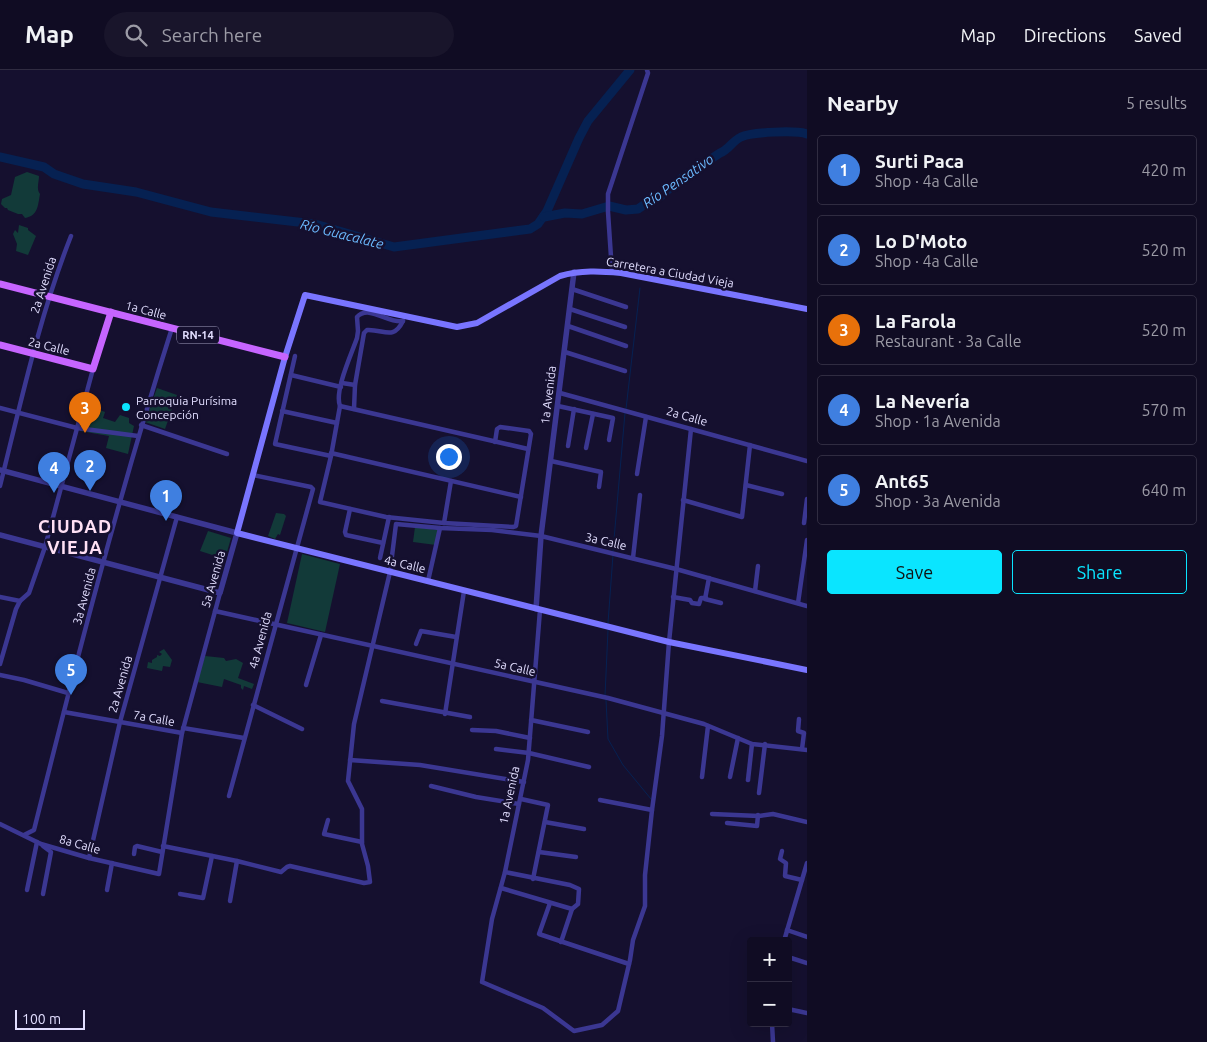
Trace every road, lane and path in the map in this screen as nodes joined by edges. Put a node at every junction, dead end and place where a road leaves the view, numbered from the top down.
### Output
1 (646, 70) edge
2 (71, 236) dead end
3 (576, 272) junction
4 (612, 272) junction
5 (0, 284) edge
6 (572, 289) junction
7 (305, 295) joint
8 (49, 296) junction
9 (626, 308) dead end
10 (570, 309) junction
11 (807, 309) edge
12 (111, 312) junction
13 (404, 319) junction
14 (568, 326) junction
15 (625, 326) dead end
16 (172, 328) junction
17 (0, 345) edge
18 (626, 346) dead end
19 (565, 352) junction
20 (33, 354) junction
21 (295, 356) dead end
22 (285, 357) junction
23 (93, 369) junction
24 (625, 371) dead end
25 (291, 375) junction
26 (341, 385) junction
27 (354, 386) junction
28 (560, 393) junction
29 (340, 406) junction
30 (558, 406) junction
31 (0, 408) edge
32 (354, 409) junction
33 (574, 409) junction
34 (282, 411) junction
35 (17, 412) junction
36 (593, 414) junction
37 (646, 416) junction
38 (337, 423) junction
39 (141, 425) junction
40 (77, 428) junction
41 (690, 429) junction
42 (138, 436) junction
43 (609, 440) dead end
44 (495, 442) junction
45 (568, 446) dead end
46 (750, 446) junction
47 (586, 448) dead end
48 (528, 449) junction
49 (227, 454) dead end
50 (331, 455) junction
51 (551, 461) junction
52 (807, 461) edge
53 (2, 470) edge
54 (637, 474) dead end
55 (253, 475) junction
56 (451, 481) junction
57 (62, 485) junction
58 (746, 485) junction
59 (0, 486) edge
60 (600, 487) dead end
61 (782, 494) dead end
62 (640, 495) dead end
63 (521, 497) junction
64 (807, 499) edge
65 (683, 500) junction
66 (121, 501) junction
67 (350, 509) junction
68 (177, 517) junction
69 (389, 518) junction
70 (444, 523) junction
71 (804, 523) dead end
72 (440, 528) junction
73 (238, 533) junction
74 (0, 535) edge
75 (541, 536) junction
76 (807, 540) edge
77 (383, 543) junction
78 (45, 547) junction
79 (297, 548) junction
80 (380, 558) dead end
81 (633, 558) junction
82 (103, 562) junction
83 (758, 566) dead end
84 (676, 569) junction
85 (390, 572) junction
86 (161, 577) junction
87 (709, 578) junction
88 (428, 581) junction
89 (464, 591) junction
90 (755, 592) junction
91 (220, 593) junction
92 (0, 597) edge
93 (674, 597) junction
94 (706, 598) junction
95 (20, 601) junction
96 (721, 603) dead end
97 (798, 603) junction
98 (807, 606) edge
99 (538, 610) junction
100 (215, 611) junction
101 (275, 623) junction
102 (321, 635) junction
103 (456, 637) junction
104 (669, 642) junction
105 (416, 644) dead end
106 (372, 646) junction
107 (452, 663) junction
108 (0, 664) edge
109 (807, 670) edge
110 (0, 675) edge
111 (534, 682) junction
112 (306, 685) dead end
113 (68, 693) junction
114 (382, 701) dead end
115 (253, 705) junction
116 (64, 712) junction
117 (445, 714) junction
118 (664, 714) junction
119 (470, 717) dead end
120 (800, 719) dead end
121 (531, 720) junction
122 (120, 722) junction
123 (708, 726) junction
124 (302, 729) dead end
125 (182, 730) junction
126 (472, 730) dead end
127 (588, 732) dead end
128 (244, 738) junction
129 (530, 738) junction
130 (738, 738) junction
131 (752, 744) junction
132 (765, 744) junction
133 (496, 749) dead end
134 (805, 750) edge
135 (529, 753) junction
136 (350, 760) junction
137 (590, 767) dead end
138 (702, 777) dead end
139 (730, 777) dead end
140 (748, 780) dead end
141 (524, 782) junction
142 (431, 786) dead end
143 (759, 794) dead end
144 (230, 796) dead end
145 (600, 800) dead end
146 (520, 801) junction
147 (652, 810) junction
148 (712, 814) dead end
149 (758, 816) junction
150 (328, 820) dead end
151 (545, 822) junction
152 (807, 822) edge
153 (727, 823) dead end
154 (0, 824) edge
155 (584, 829) dead end
156 (24, 835) junction
157 (362, 842) junction
158 (39, 843) junction
159 (163, 849) junction
160 (782, 851) dead end
161 (539, 852) junction
162 (134, 854) dead end
163 (212, 856) junction
164 (576, 857) dead end
165 (89, 858) junction
166 (237, 861) junction
167 (112, 863) junction
168 (807, 864) edge
169 (506, 872) junction
170 (159, 874) joint
171 (534, 879) junction
172 (802, 880) junction
173 (501, 888) junction
174 (27, 890) dead end
175 (107, 890) dead end
176 (43, 894) dead end
177 (180, 894) dead end
178 (230, 901) dead end
179 (550, 902) junction
180 (572, 909) junction
181 (787, 930) junction
182 (785, 937) edge
183 (807, 937) edge
184 (561, 942) junction
185 (792, 958) edge
186 (807, 963) edge
187 (629, 964) junction
188 (792, 1010) edge
189 (807, 1013) edge
190 (772, 1027) edge
191 (773, 1042) edge

1 - 4 street
2 - 8 street, 2a Avenida
3 - 4 main road, Carretera a Ciudad Vieja
3 - 6 street, 1a Avenida
3 - 13 main road, Carretera a Ciudad Vieja
4 - 11 main road, Carretera a Ciudad Vieja
5 - 8 main road, 1a Calle / RN-14
6 - 9 street
6 - 10 street, 1a Avenida
7 - 13 main road, Carretera a Ciudad Vieja
7 - 22 main road, 5a Avenida
8 - 12 main road, 1a Calle / RN-14
8 - 20 street, 2a Avenida
10 - 14 street, 1a Avenida
10 - 15 street
12 - 16 main road, 1a Calle / RN-14
12 - 23 main road
13 - 26 street
13 - 27 street
14 - 18 street
14 - 19 street, 1a Avenida
16 - 22 main road, 1a Calle / RN-14
16 - 39 street, 3a Avenida
17 - 20 main road, 2a Calle
19 - 24 street
19 - 28 street, 1a Avenida
20 - 23 main road, 2a Calle
20 - 35 street, 2a Avenida
21 - 25 street
22 - 55 main road, 5a Avenida
23 - 40 street
25 - 26 street
25 - 34 street
26 - 27 street
26 - 29 street
27 - 32 street
28 - 30 street, 1a Avenida
28 - 37 street, 2a Calle
29 - 32 street
29 - 38 street
30 - 33 street
30 - 51 street, 1a Avenida
31 - 35 street
32 - 44 street
33 - 36 street
33 - 45 street
34 - 38 street
34 - 50 street
35 - 40 street
35 - 53 street, 2a Avenida
36 - 43 street
36 - 47 street
37 - 41 street, 2a Calle
37 - 54 street
38 - 50 street
39 - 42 street, 3a Avenida
39 - 49 street
40 - 42 street
40 - 57 street
41 - 46 street, 2a Calle
41 - 65 street
42 - 66 street, 3a Avenida
44 - 48 street
44 - 48 street
46 - 52 street, 2a Calle
46 - 58 street
48 - 63 street
50 - 56 street
50 - 67 street
51 - 60 street
51 - 75 street, 1a Avenida
53 - 57 street, 4a Calle
53 - 59 street, 2a Avenida
55 - 73 main road, 5a Avenida
55 - 79 street, 4a Avenida
56 - 63 street
56 - 70 street
57 - 66 street, 4a Calle
57 - 78 street
58 - 61 street
58 - 65 street
62 - 81 street
63 - 70 street
64 - 71 street
65 - 84 street
66 - 68 street, 4a Calle
66 - 82 street, 3a Avenida
67 - 69 street
67 - 77 street
68 - 73 street, 4a Calle
68 - 86 street, 2a Avenida
69 - 70 street
69 - 77 street
72 - 75 street, 3a Calle
72 - 85 street, 3a Calle
72 - 88 street
73 - 79 main road, 4a Calle
73 - 91 street, 5a Avenida
74 - 78 street
75 - 81 street, 3a Calle
75 - 99 street, 1a Avenida
76 - 97 street
77 - 80 street
78 - 82 street
78 - 95 street
79 - 85 main road, 4a Calle
79 - 101 street, 4a Avenida
81 - 84 street, 3a Calle
82 - 86 street
82 - 113 street, 3a Avenida
83 - 90 street
84 - 87 street, 3a Calle
84 - 93 street
85 - 88 main road, 4a Calle
85 - 106 street
86 - 91 street
86 - 122 street, 2a Avenida
87 - 90 street, 3a Calle
87 - 94 street
88 - 89 main road, 4a Calle
89 - 99 main road, 4a Calle
89 - 103 street
90 - 97 street, 3a Calle
91 - 100 street, 5a Avenida
92 - 95 street
93 - 94 street
93 - 104 street
94 - 96 street
95 - 108 street
97 - 98 street, 3a Calle
99 - 104 main road, 4a Calle
99 - 111 street, 1a Avenida
100 - 101 street, 5a Calle
100 - 125 street, 5a Avenida
101 - 102 street, 5a Calle
101 - 115 street, 4a Avenida
102 - 106 street, 5a Calle
102 - 112 street
103 - 105 street
103 - 107 street
104 - 109 main road, 4a Calle
104 - 118 street
106 - 107 street, 5a Calle
106 - 136 street
107 - 111 street, 5a Calle
107 - 117 street
110 - 113 street
111 - 118 street, 5a Calle
111 - 121 street, 1a Avenida
113 - 116 street, 3a Avenida
114 - 117 street
115 - 124 street
115 - 128 street, 4a Avenida
116 - 122 street, 7a Calle
116 - 156 street, 3a Avenida
117 - 119 street
118 - 123 street, 5a Calle
118 - 147 street
120 - 134 street
121 - 127 street
121 - 129 street, 1a Avenida
122 - 125 street, 7a Calle
122 - 165 street, 2a Avenida
123 - 130 street, 5a Calle
123 - 138 street
125 - 128 street, 7a Calle
125 - 159 street, 5a Avenida
126 - 129 street
128 - 144 street, 4a Avenida
129 - 135 street, 1a Avenida
130 - 131 street, 5a Calle
130 - 139 street
131 - 132 street, 5a Calle
131 - 140 street
132 - 134 street, 5a Calle
132 - 143 street
133 - 135 street
135 - 137 street
135 - 141 street, 1a Avenida
136 - 141 street
136 - 157 street
141 - 146 street, 1a Avenida
142 - 146 street
145 - 147 street
146 - 151 street
146 - 169 street, 1a Avenida
147 - 187 street
148 - 149 street
149 - 152 street
149 - 153 street
150 - 157 street
151 - 155 street
151 - 161 street
154 - 156 street, 8a Calle
156 - 158 street, 8a Calle
157 - 166 street
158 - 165 street, 8a Calle
158 - 174 street
158 - 176 street
159 - 162 street
159 - 163 street
159 - 170 street, 5a Avenida
160 - 172 street
161 - 164 street
161 - 171 street
163 - 166 street
163 - 177 street
165 - 167 street, 8a Calle
166 - 178 street
167 - 170 street, 8a Calle
167 - 175 street
168 - 172 street
169 - 171 street
169 - 173 street, 1a Avenida
171 - 180 street
172 - 181 street
173 - 179 street
173 - 187 street, 1a Avenida
179 - 180 street
179 - 184 street
180 - 184 street
181 - 182 street
181 - 183 street
184 - 187 street
185 - 186 street
188 - 189 street
190 - 191 street

